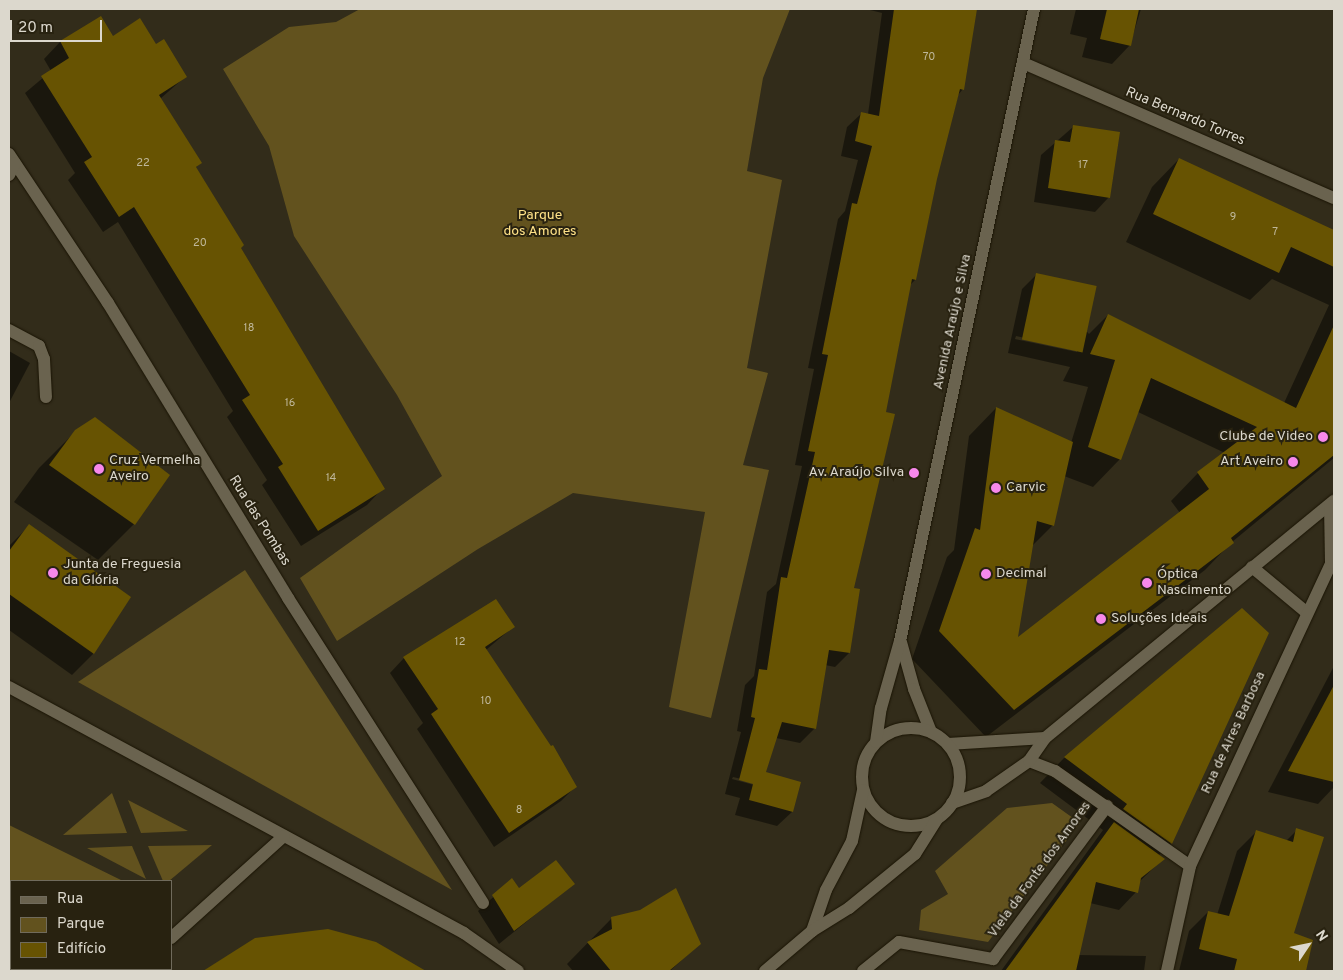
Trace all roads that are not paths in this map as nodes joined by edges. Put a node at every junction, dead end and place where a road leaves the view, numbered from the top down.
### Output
1 (1034, 9) edge
2 (1023, 64) junction
3 (11, 164) edge
4 (1334, 198) edge
5 (9, 330) edge
6 (46, 396) dead end
7 (1332, 503) edge
8 (1252, 567) junction
9 (1306, 612) junction
10 (900, 641) junction
11 (9, 687) edge
12 (931, 732) junction
13 (1045, 738) junction
14 (876, 742) junction
15 (948, 744) junction
16 (1029, 761) junction
17 (863, 790) junction
18 (952, 804) junction
19 (1106, 806) junction
20 (937, 818) junction
21 (284, 836) junction
22 (1190, 866) junction
23 (483, 903) dead end
24 (812, 931) junction
25 (172, 937) edge
26 (518, 971) edge
27 (765, 971) edge
28 (863, 971) edge
29 (1167, 971) edge

1 - 2 street, Avenida Araújo e Silva
2 - 4 street, Rua Bernardo Torres
2 - 10 street, Avenida Araújo e Silva
3 - 23 street, Rua das Pombas
5 - 6 street
7 - 8 street
7 - 9 street, Rua de Aires Barbosa
8 - 9 street
8 - 13 street
9 - 22 street, Rua de Aires Barbosa
10 - 12 street, Avenida Araújo e Silva
10 - 14 street, Avenida Araújo e Silva
11 - 21 street
12 - 14 street
12 - 15 street
13 - 15 street
13 - 16 street
14 - 17 street
15 - 18 street
16 - 18 street
16 - 19 street
17 - 20 street
17 - 24 street
18 - 20 street
19 - 22 street
19 - 28 street, Viela da Fonte dos Amores
20 - 24 street
21 - 25 street
21 - 26 street
22 - 29 street, Rua de Aires Barbosa
24 - 27 street

